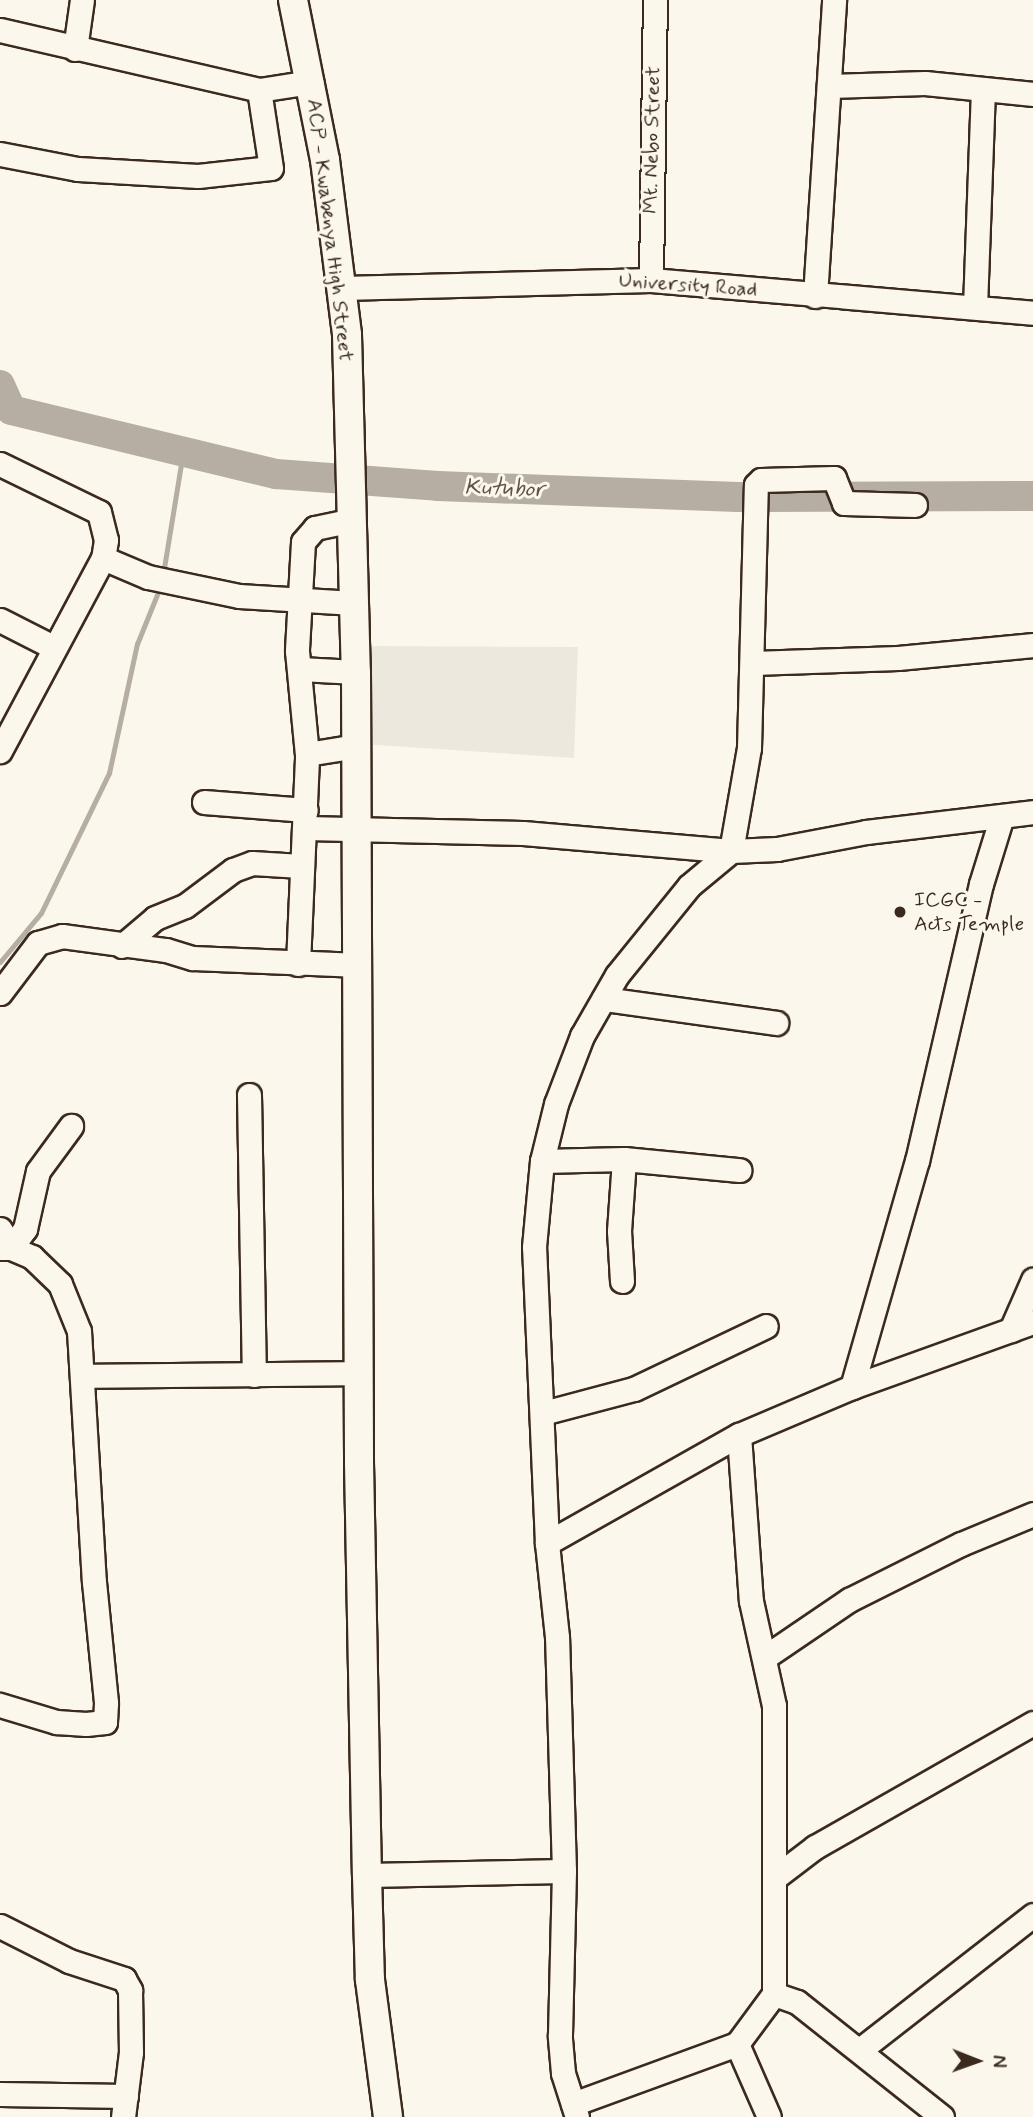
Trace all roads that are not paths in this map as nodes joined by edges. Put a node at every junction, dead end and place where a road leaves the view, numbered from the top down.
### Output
1 (82, 0) edge
2 (293, 0) edge
3 (654, 0) edge
4 (834, 0) edge
5 (0, 30) edge
6 (75, 49) junction
7 (311, 82) junction
8 (830, 86) junction
9 (983, 89) junction
10 (259, 90) junction
11 (1033, 94) edge
12 (0, 154) edge
13 (650, 280) junction
14 (342, 288) junction
15 (815, 296) junction
16 (975, 307) junction
17 (1033, 313) edge
18 (0, 464) edge
19 (915, 505) dead end
20 (352, 507) junction
21 (103, 558) junction
22 (296, 602) junction
23 (354, 603) junction
24 (0, 620) edge
25 (1033, 645) edge
26 (53, 647) junction
27 (753, 663) junction
28 (300, 669) junction
29 (356, 672) junction
30 (357, 746) junction
31 (0, 751) edge
32 (307, 754) junction
33 (204, 802) dead end
34 (1033, 812) edge
35 (1002, 816) junction
36 (306, 819) junction
37 (357, 827) junction
38 (731, 851) junction
39 (301, 866) junction
40 (122, 946) junction
41 (298, 964) junction
42 (359, 965) junction
43 (0, 993) edge
44 (604, 999) junction
45 (776, 1023) dead end
46 (249, 1096) dead end
47 (72, 1126) dead end
48 (624, 1159) junction
49 (542, 1161) junction
50 (739, 1170) dead end
51 (4, 1242) edge
52 (1033, 1280) edge
53 (622, 1281) dead end
54 (1033, 1322) edge
55 (766, 1326) dead end
56 (1011, 1330) junction
57 (360, 1373) junction
58 (254, 1375) junction
59 (82, 1376) junction
60 (852, 1387) junction
61 (543, 1413) junction
62 (738, 1435) junction
63 (1033, 1514) edge
64 (547, 1543) junction
65 (765, 1657) junction
66 (0, 1705) edge
67 (1033, 1723) edge
68 (564, 1871) junction
69 (367, 1875) junction
70 (777, 1876) junction
71 (1029, 1924) edge
72 (0, 1926) edge
73 (774, 1994) junction
74 (737, 2044) junction
75 (861, 2049) junction
76 (0, 2094) edge
77 (125, 2106) edge
78 (575, 2111) edge
79 (388, 2117) edge
80 (769, 2117) edge
81 (942, 2117) edge

1 - 6 street
2 - 7 main road, ACP - Kwabenya High Street
3 - 13 street, Mt. Nebo Street
4 - 8 street
5 - 6 street
6 - 10 street
7 - 10 street
7 - 14 main road, ACP - Kwabenya High Street
8 - 9 street
8 - 15 street
9 - 11 street
9 - 16 street
10 - 12 street
13 - 14 street, University Road
13 - 15 street, University Road
14 - 20 main road, ACP - Kwabenya High Street
15 - 16 street, University Road
16 - 17 street, University Road
18 - 21 street
19 - 27 street
20 - 22 street
20 - 23 main road, ACP - Kwabenya High Street
21 - 22 street
21 - 26 street
22 - 23 street
22 - 28 street
23 - 29 main road, ACP - Kwabenya High Street
24 - 26 street
25 - 27 street
26 - 31 street
27 - 38 street
28 - 29 street
28 - 32 street
29 - 30 main road, ACP - Kwabenya High Street
30 - 32 street
30 - 37 main road, ACP - Kwabenya High Street
32 - 36 street
33 - 36 street
34 - 35 street
35 - 38 street
35 - 60 street
36 - 37 street
36 - 39 street
37 - 38 street
37 - 42 main road, ACP - Kwabenya High Street
38 - 44 street
39 - 40 street
39 - 41 street
40 - 41 street
40 - 43 street
41 - 42 street
42 - 57 main road, ACP - Kwabenya High Street
44 - 45 street
44 - 49 street
46 - 58 street
47 - 51 street
48 - 49 street
48 - 50 street
48 - 53 street
49 - 61 street
51 - 59 street
52 - 56 street
54 - 56 street
55 - 61 street
56 - 60 street
57 - 58 street
57 - 69 main road, ACP - Kwabenya High Street
58 - 59 street
59 - 66 street
60 - 62 street
61 - 64 street
62 - 64 street
62 - 65 street
63 - 65 street
64 - 68 street
65 - 70 street
67 - 70 street
68 - 69 street
68 - 78 street
69 - 79 main road, ACP - Kwabenya High Street
70 - 73 street
71 - 75 street
72 - 77 street
73 - 74 street
73 - 75 street
74 - 78 street
74 - 80 street
75 - 81 street
76 - 77 street

